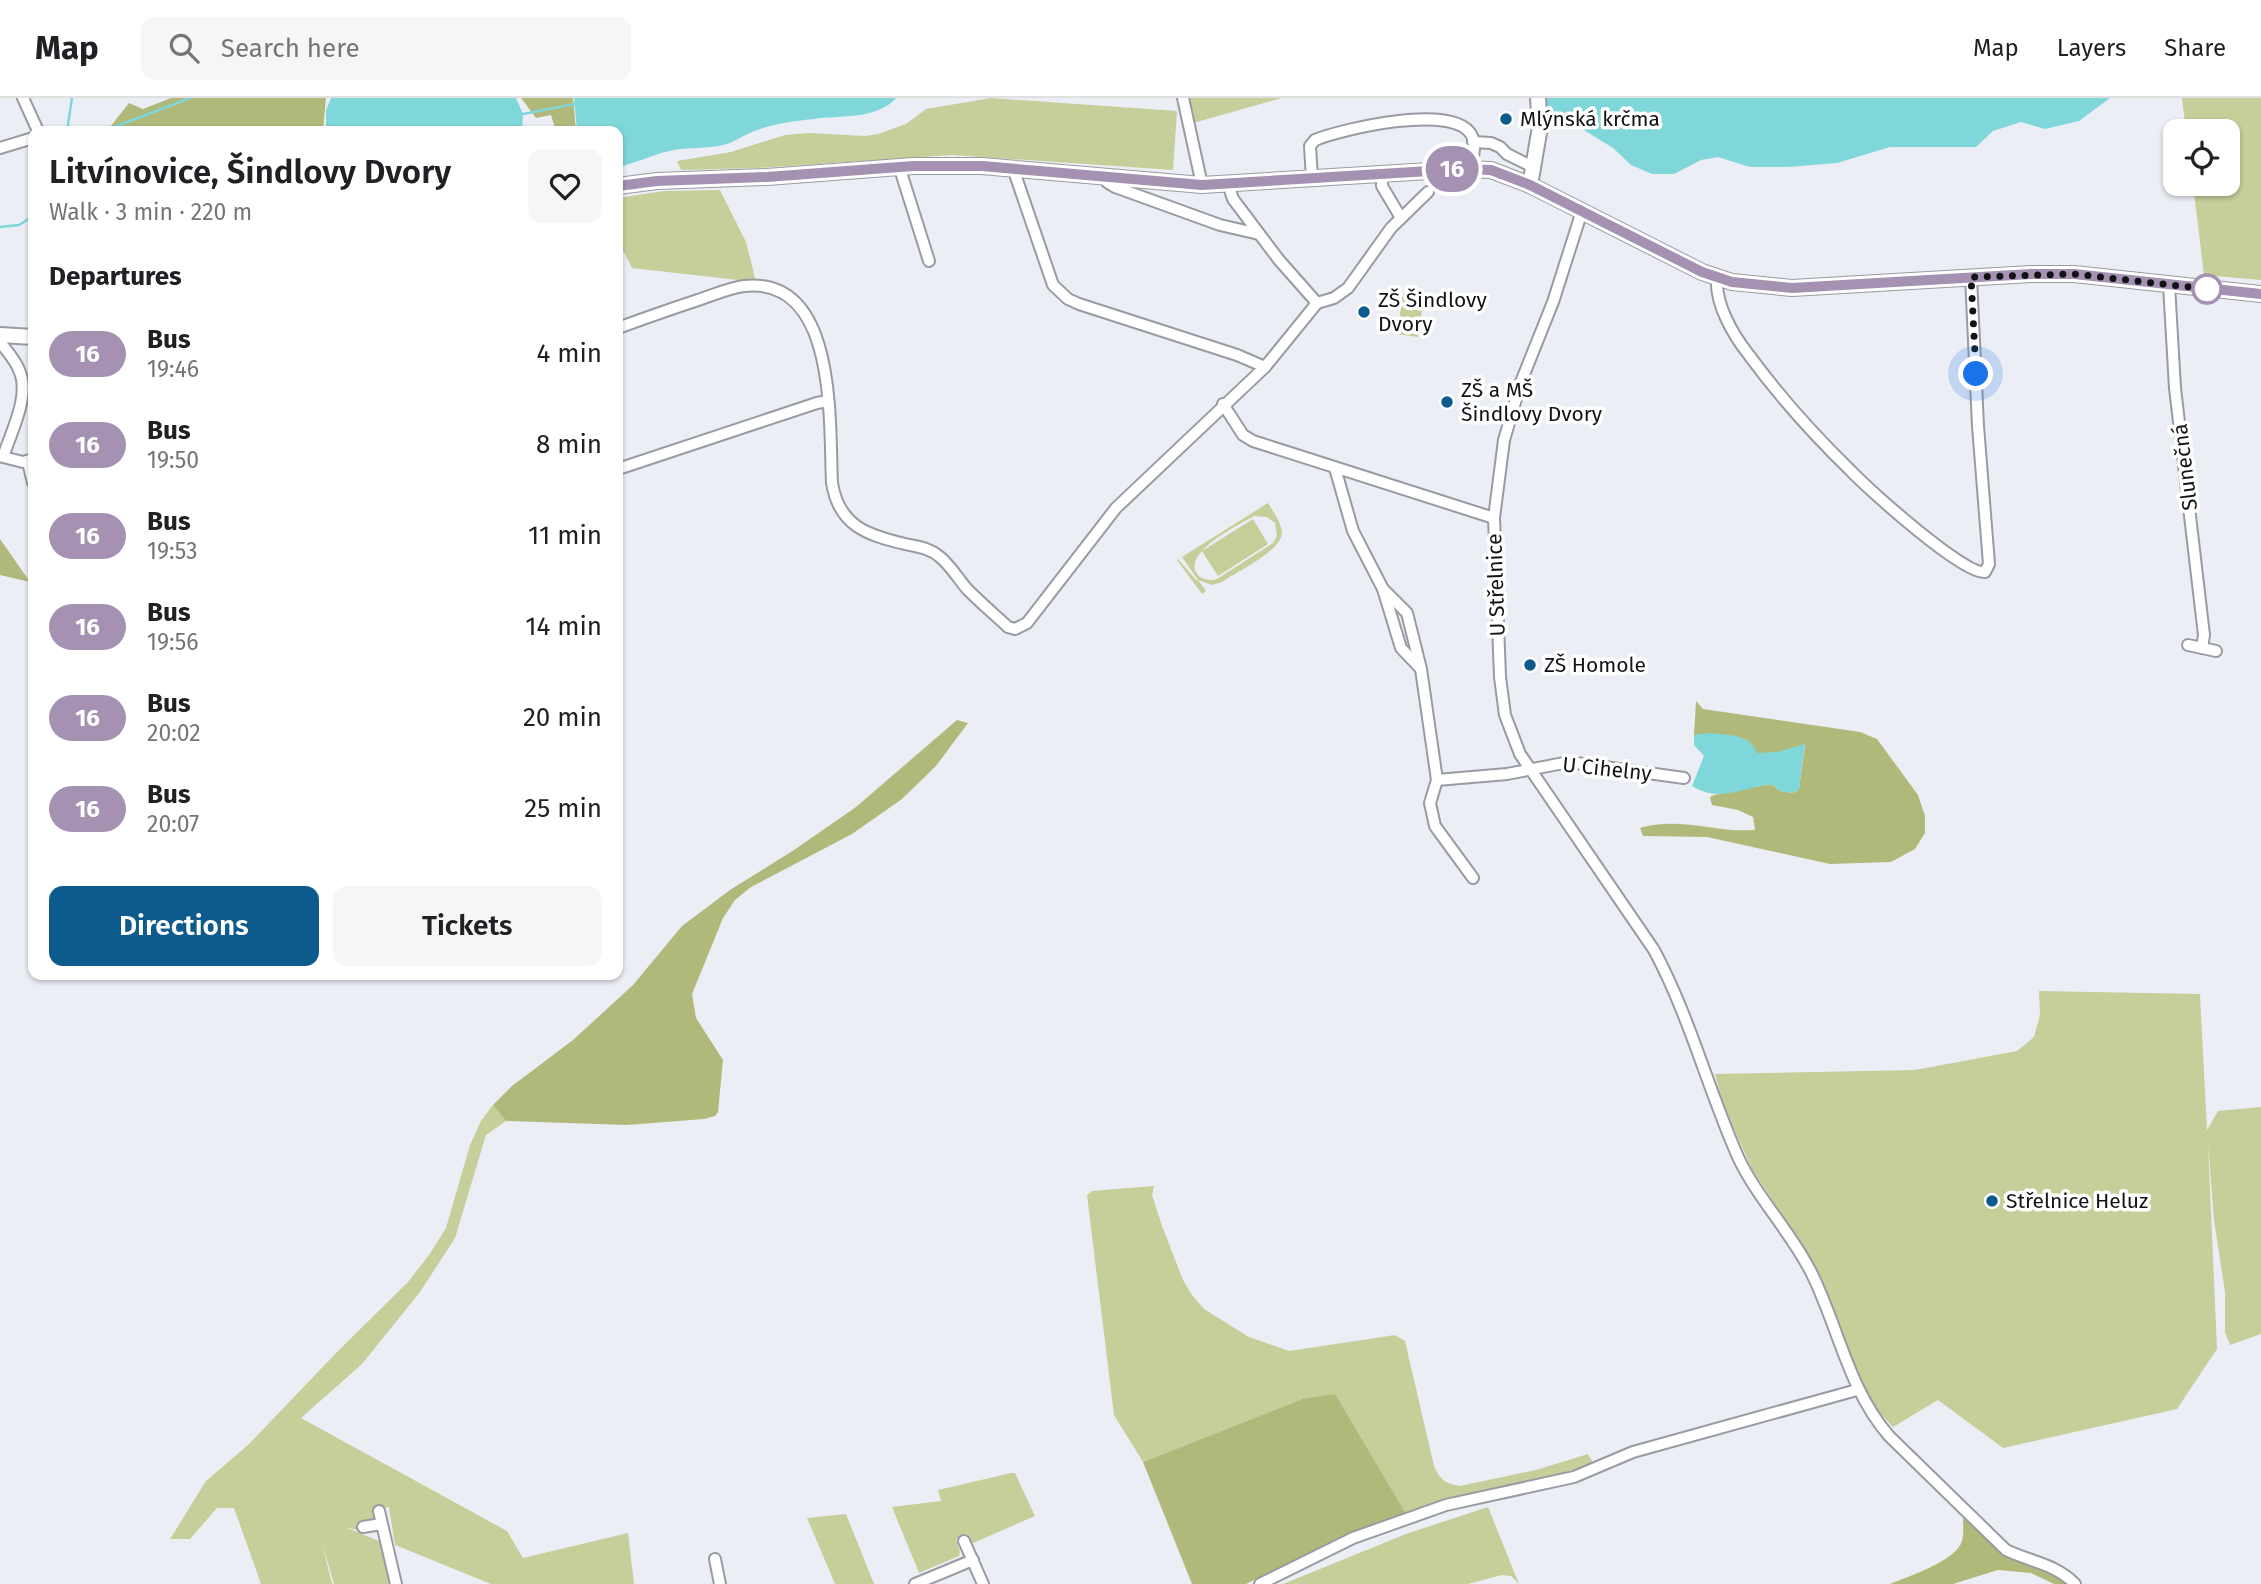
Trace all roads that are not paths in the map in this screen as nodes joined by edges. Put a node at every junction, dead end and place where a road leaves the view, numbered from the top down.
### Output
1 (23, 98) edge
2 (1183, 98) edge
3 (1538, 98) edge
4 (36, 126) edge
5 (28, 140) edge
6 (1473, 142) junction
7 (0, 148) edge
8 (899, 166) junction
9 (1016, 168) junction
10 (1535, 168) junction
11 (1470, 169) junction
12 (1382, 174) junction
13 (1103, 175) junction
14 (1312, 179) junction
15 (1228, 184) junction
16 (623, 185) edge
17 (1202, 185) junction
18 (1530, 185) junction
19 (1428, 192) dead end
20 (1583, 211) junction
21 (1401, 218) junction
22 (1259, 234) junction
23 (929, 261) dead end
24 (1971, 277) junction
25 (1717, 278) junction
26 (2169, 285) junction
27 (2261, 294) edge
28 (1317, 303) junction
29 (623, 326) edge
30 (0, 335) edge
31 (28, 337) edge
32 (0, 341) edge
33 (1265, 367) junction
34 (828, 401) junction
35 (1223, 404) junction
36 (28, 461) edge
37 (623, 467) edge
38 (1335, 468) junction
39 (1494, 518) junction
40 (1383, 589) junction
41 (2188, 645) dead end
42 (2202, 648) junction
43 (2216, 651) dead end
44 (1421, 669) junction
45 (1531, 770) junction
46 (1684, 778) dead end
47 (1437, 780) junction
48 (1473, 878) dead end
49 (1857, 1390) junction
50 (379, 1511) dead end
51 (382, 1524) junction
52 (363, 1527) dead end
53 (964, 1541) dead end
54 (715, 1559) dead end
55 (973, 1560) junction
56 (396, 1584) edge
57 (720, 1584) edge
58 (915, 1584) edge
59 (983, 1584) edge
60 (1260, 1584) edge
61 (2075, 1584) edge

1 - 4 street
2 - 17 street
3 - 10 street
5 - 7 street
6 - 10 street
6 - 11 street
6 - 14 street
8 - 9 street
8 - 16 street
8 - 23 street
9 - 13 street
9 - 33 street
10 - 18 street
11 - 12 street
11 - 18 street
12 - 14 street
12 - 21 street
13 - 17 street
13 - 22 street
14 - 15 street
15 - 17 street
15 - 22 street
18 - 20 street
19 - 21 street
20 - 25 street
20 - 39 street
21 - 28 street
22 - 28 street
24 - 25 street
24 - 25 street
24 - 26 street
26 - 27 street
26 - 42 street, Slunečná
28 - 33 street
29 - 34 street
30 - 31 street
32 - 36 street
33 - 35 street
34 - 35 street
34 - 37 street
35 - 38 street, U Střelnice
38 - 39 street, U Střelnice
38 - 40 street
39 - 45 street, U Střelnice
40 - 44 street
40 - 44 street
41 - 42 street
42 - 43 street
44 - 47 street
45 - 46 street, U Cihelny
45 - 47 street
45 - 49 street, U Střelnice
47 - 48 street
49 - 60 street
49 - 61 street, U Střelnice
50 - 51 street
51 - 52 street
51 - 56 street
53 - 55 street
54 - 57 street
55 - 58 street
55 - 59 street

